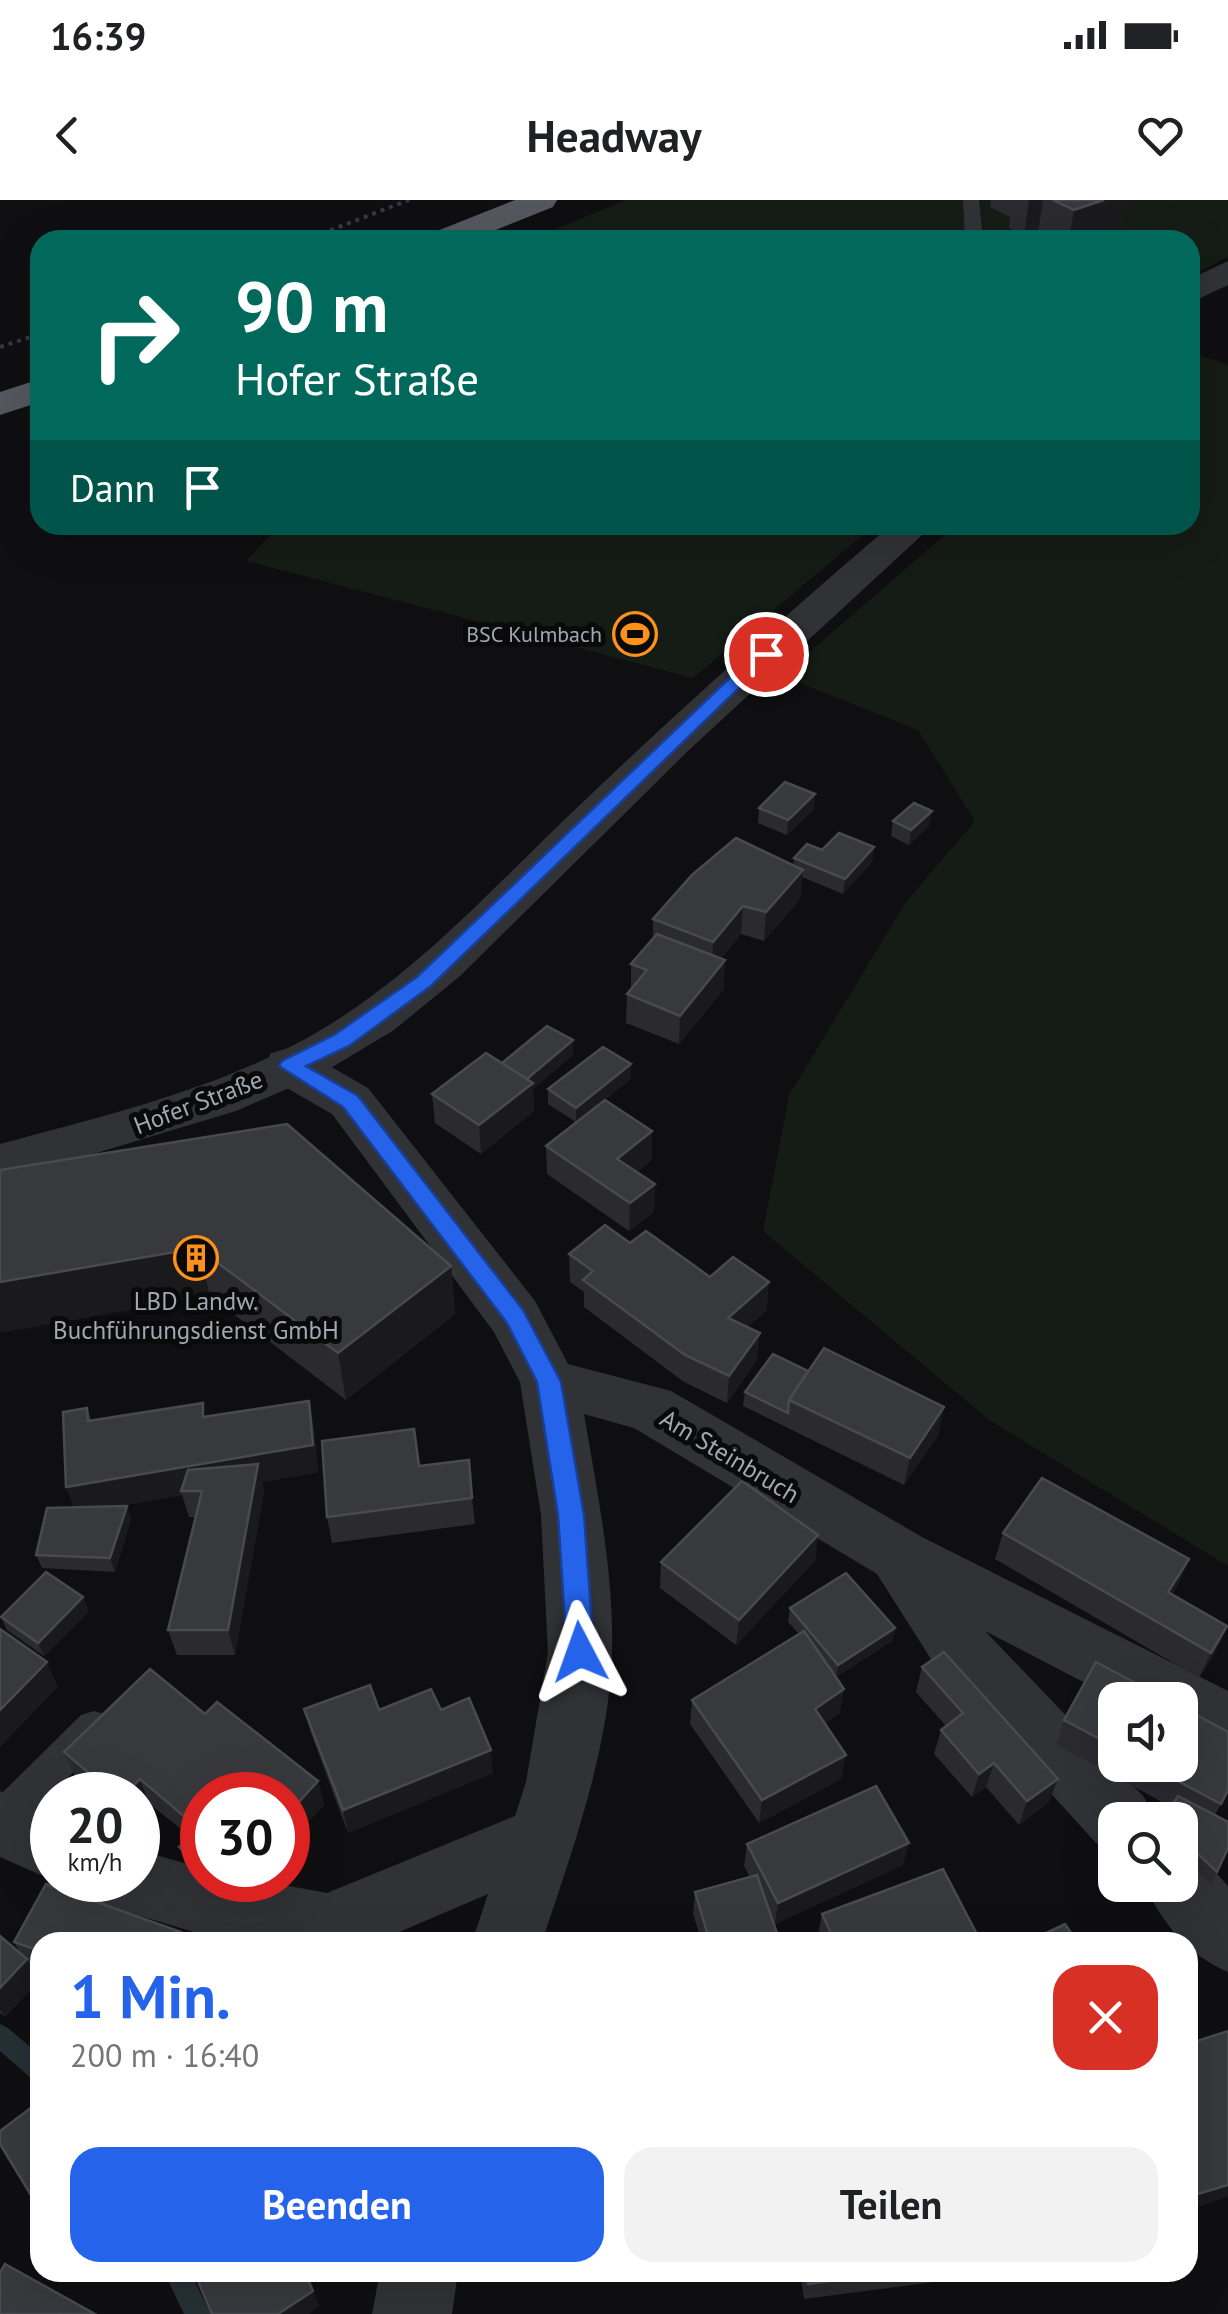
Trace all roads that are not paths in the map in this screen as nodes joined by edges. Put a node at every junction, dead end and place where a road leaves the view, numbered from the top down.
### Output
1 (542, 200) edge
2 (971, 200) edge
3 (467, 230) edge
4 (973, 230) edge
5 (1228, 271) edge
6 (1200, 287) edge
7 (30, 394) edge
8 (0, 404) edge
9 (902, 535) edge
10 (289, 1066) junction
11 (0, 1163) edge
12 (549, 1382) junction
13 (900, 1556) junction
14 (122, 1698) edge
15 (1228, 1724) edge
16 (1103, 1802) edge
17 (0, 1822) edge
18 (30, 1836) edge
19 (541, 1838) junction
20 (160, 1890) edge
21 (1196, 1902) edge
22 (329, 1932) edge
23 (348, 1932) edge
24 (510, 1932) edge
25 (1228, 1937) edge
26 (417, 2282) edge
27 (412, 2314) edge

1 - 3 highway
2 - 4 lane
5 - 6 street
7 - 8 highway
9 - 10 street, Hofer Straße
10 - 11 street, Hofer Straße
10 - 12 street
12 - 13 street, Am Steinbruch
12 - 19 street
13 - 15 street, Am Steinbruch
13 - 16 street, Am Steinbruch
14 - 17 lane
17 - 18 street
19 - 23 street
19 - 24 street
20 - 22 street
21 - 25 street
26 - 27 street

